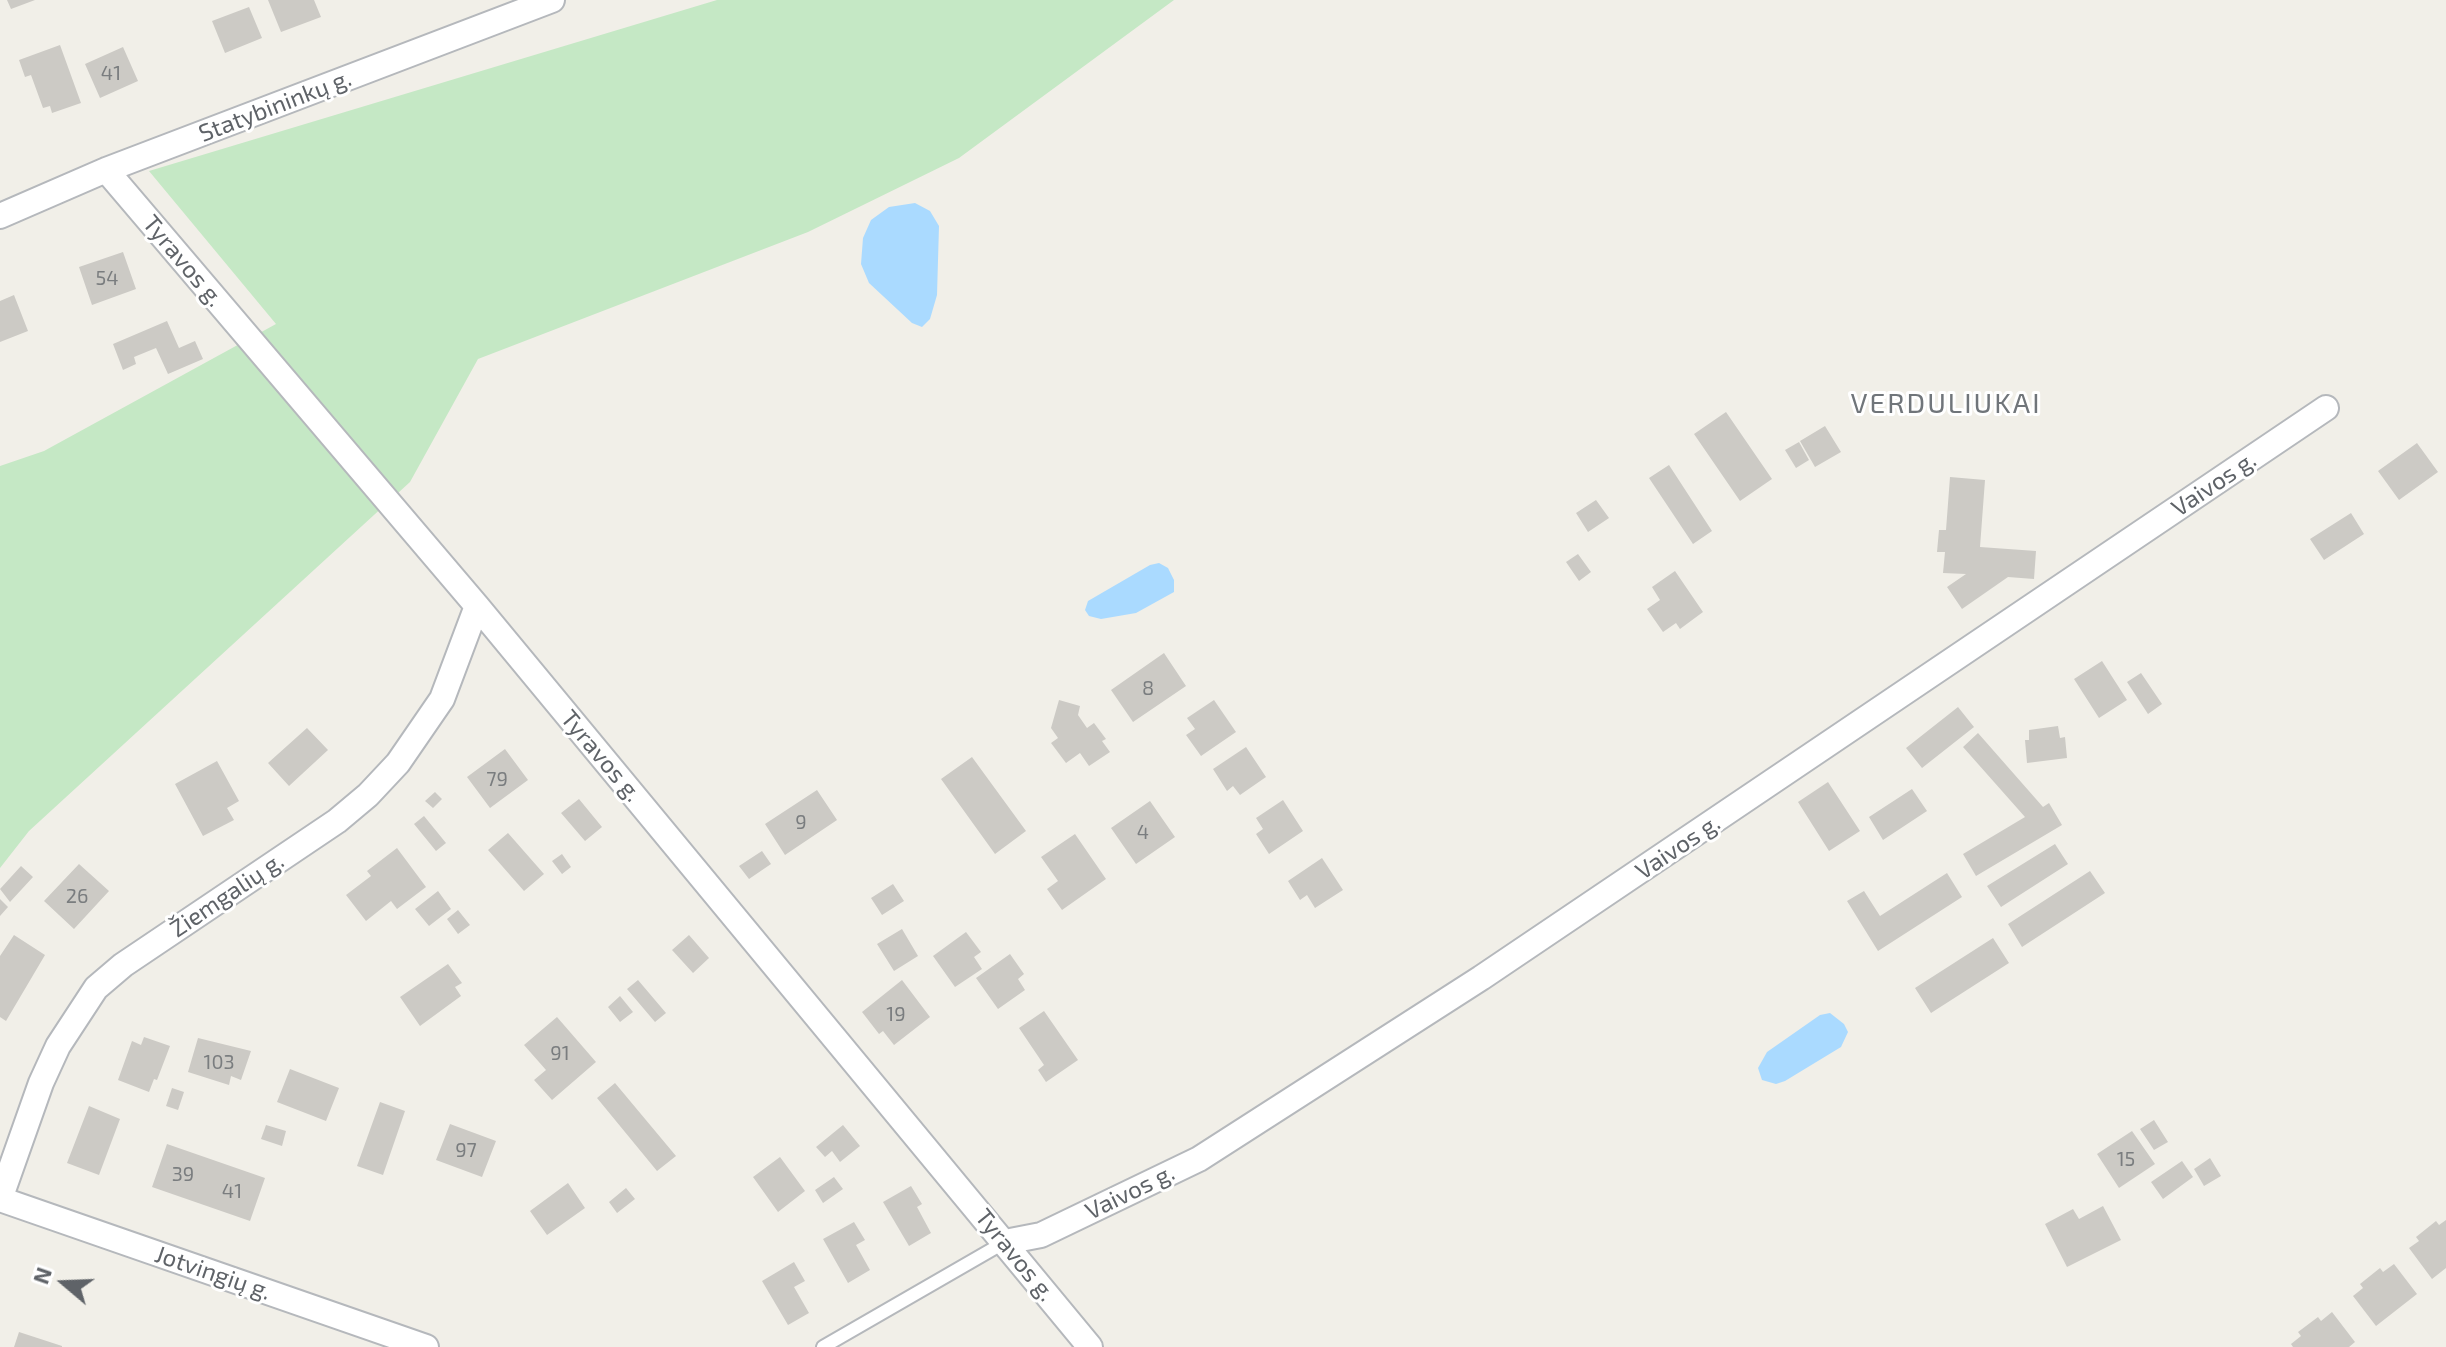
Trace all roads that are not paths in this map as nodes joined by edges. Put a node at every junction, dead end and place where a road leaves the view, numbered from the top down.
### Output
1 (552, 0) edge
2 (106, 170) junction
3 (0, 216) edge
4 (2326, 408) dead end
5 (477, 606) junction
6 (0, 1199) edge
7 (1005, 1242) junction
8 (426, 1347) edge
9 (823, 1347) edge
10 (1090, 1347) edge

1 - 2 street, Statybininkų g.
2 - 3 street, Statybininkų g.
2 - 5 street, Tyravos g.
4 - 7 street, Vaivos g.
5 - 6 street, Žiemgalių g.
5 - 7 street, Tyravos g.
6 - 8 street, Jotvingių g.
7 - 9 lane
7 - 10 street, Tyravos g.

